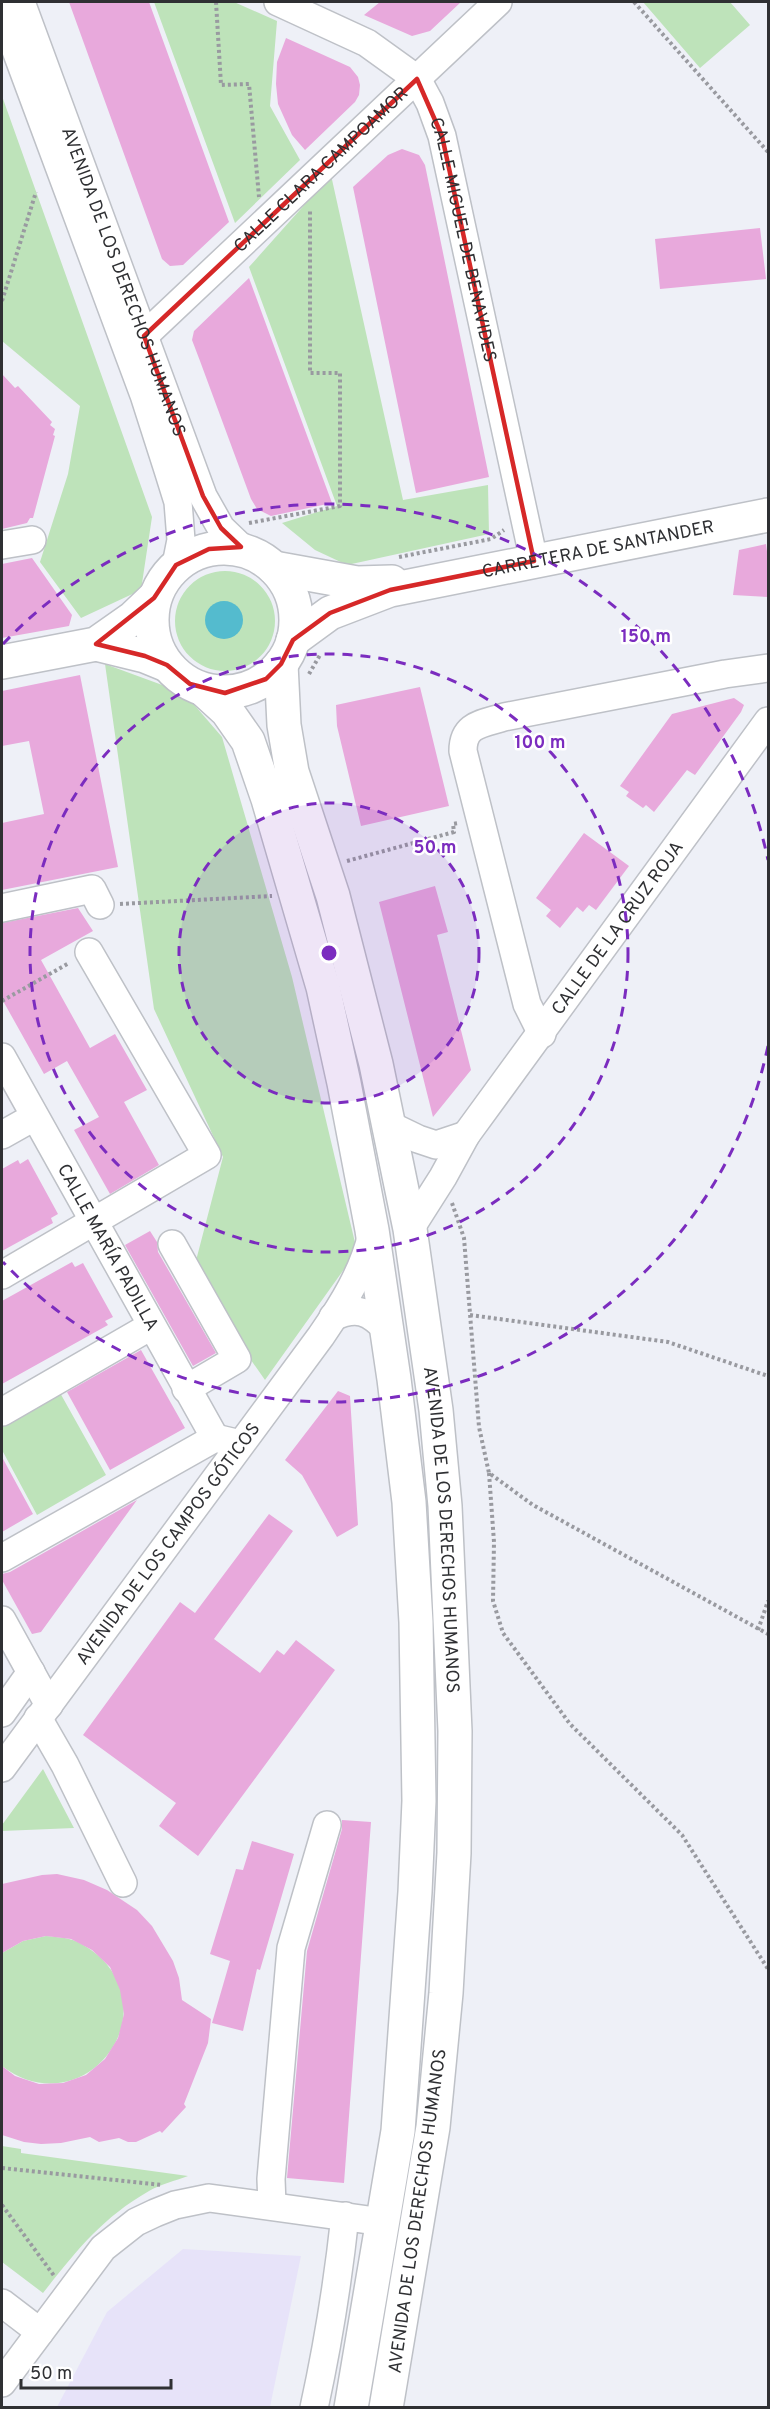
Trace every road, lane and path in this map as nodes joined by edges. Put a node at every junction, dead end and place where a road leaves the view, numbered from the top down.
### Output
1 (21, 2) edge
2 (216, 2) edge
3 (278, 2) edge
4 (498, 2) edge
5 (634, 2) edge
6 (2, 13) edge
7 (417, 79) junction
8 (768, 152) edge
9 (310, 180) junction
10 (36, 192) dead end
11 (262, 225) junction
12 (2, 301) edge
13 (144, 336) junction
14 (768, 515) edge
15 (505, 524) dead end
16 (221, 528) junction
17 (32, 540) dead end
18 (2, 545) edge
19 (245, 551) junction
20 (394, 558) dead end
21 (534, 561) junction
22 (176, 565) junction
23 (273, 568) junction
24 (429, 581) junction
25 (154, 598) junction
26 (96, 644) junction
27 (301, 659) junction
28 (2, 662) edge
29 (167, 665) junction
30 (768, 668) edge
31 (204, 690) junction
32 (768, 721) edge
33 (480, 821) junction
34 (323, 867) junction
35 (296, 895) junction
36 (100, 905) joint
37 (2, 908) edge
38 (89, 952) joint
39 (2, 1001) edge
40 (542, 1034) junction
41 (2, 1057) edge
42 (34, 1117) junction
43 (389, 1125) junction
44 (2, 1135) edge
45 (466, 1135) junction
46 (443, 1177) junction
47 (94, 1222) junction
48 (410, 1229) junction
49 (372, 1230) junction
50 (172, 1244) dead end
51 (2, 1275) edge
52 (470, 1315) junction
53 (333, 1317) junction
54 (151, 1326) junction
55 (387, 1330) junction
56 (768, 1376) edge
57 (186, 1389) junction
58 (2, 1412) edge
59 (215, 1438) junction
60 (241, 1443) junction
61 (489, 1473) junction
62 (2, 1558) edge
63 (768, 1601) edge
64 (2, 1620) edge
65 (758, 1630) junction
66 (768, 1634) edge
67 (31, 1672) junction
68 (44, 1712) junction
69 (2, 1713) edge
70 (2, 1768) edge
71 (327, 1825) dead end
72 (123, 1882) dead end
73 (768, 1969) edge
74 (2, 2168) edge
75 (168, 2186) dead end
76 (2, 2205) edge
77 (272, 2205) junction
78 (345, 2216) junction
79 (383, 2222) junction
80 (68, 2295) junction
81 (2, 2303) edge
82 (40, 2332) junction
83 (2, 2383) edge
84 (314, 2408) edge
85 (351, 2408) edge
86 (386, 2408) edge

1 - 13 street, AVENIDA DE LOS DERECHOS HUMANOS
2 - 11 path
3 - 7 street, CALLE MIGUEL DE BENAVIDES
4 - 7 street, CALLE CLARA CAMPOAMOR
5 - 8 path
6 - 22 street, AVENIDA DE LOS DERECHOS HUMANOS
7 - 9 street, CALLE CLARA CAMPOAMOR
7 - 21 street, CALLE MIGUEL DE BENAVIDES
9 - 11 street, CALLE CLARA CAMPOAMOR
9 - 16 path
10 - 12 path
11 - 13 street, CALLE CLARA CAMPOAMOR
13 - 16 street, AVENIDA DE LOS DERECHOS HUMANOS
14 - 21 main road, CARRETERA DE SANTANDER
15 - 20 path
16 - 19 street, AVENIDA DE LOS DERECHOS HUMANOS
17 - 18 street
19 - 22 main road
19 - 23 main road
21 - 24 main road, CARRETERA DE SANTANDER
22 - 25 main road
23 - 24 main road
23 - 27 main road
24 - 27 main road
25 - 26 main road
25 - 29 main road
26 - 28 main road
26 - 29 main road
27 - 31 main road
27 - 34 main road, AVENIDA DE LOS DERECHOS HUMANOS
29 - 31 main road
30 - 33 street
31 - 35 main road, AVENIDA DE LOS DERECHOS HUMANOS
32 - 40 street, CALLE DE LA CRUZ ROJA
33 - 34 path
33 - 40 street
34 - 43 main road, AVENIDA DE LOS DERECHOS HUMANOS
35 - 36 path
35 - 49 main road, AVENIDA DE LOS DERECHOS HUMANOS
36 - 37 street
38 - 39 path
38 - 47 street
40 - 45 street, CALLE DE LA CRUZ ROJA
41 - 42 street, CALLE MARÍA PADILLA
42 - 44 street
42 - 47 street, CALLE MARÍA PADILLA
43 - 45 street
43 - 48 main road, AVENIDA DE LOS DERECHOS HUMANOS
45 - 46 street, CALLE DE LA CRUZ ROJA
46 - 48 street, CALLE DE LA CRUZ ROJA
46 - 52 path
47 - 51 street
47 - 54 street, CALLE MARÍA PADILLA
48 - 86 main road, AVENIDA DE LOS DERECHOS HUMANOS
49 - 53 street, AVENIDA DE LOS CAMPOS GÓTICOS
49 - 55 main road, AVENIDA DE LOS DERECHOS HUMANOS
50 - 57 street
52 - 56 path
52 - 61 path
53 - 55 street
53 - 60 street, AVENIDA DE LOS CAMPOS GÓTICOS
54 - 57 street, CALLE MARÍA PADILLA
54 - 58 street
55 - 79 main road, AVENIDA DE LOS DERECHOS HUMANOS
57 - 59 street, CALLE MARÍA PADILLA
59 - 60 street
59 - 62 street
60 - 68 street, AVENIDA DE LOS CAMPOS GÓTICOS
61 - 65 path
61 - 73 path
63 - 65 path
64 - 67 street
65 - 66 path
67 - 68 street
67 - 69 street
68 - 70 street, AVENIDA DE LOS CAMPOS GÓTICOS
68 - 72 street
71 - 77 street
74 - 75 path
76 - 80 path
77 - 78 street
77 - 80 street
78 - 79 street
78 - 84 street
79 - 85 main road, AVENIDA DE LOS DERECHOS HUMANOS
80 - 82 street
81 - 82 street
82 - 83 street

